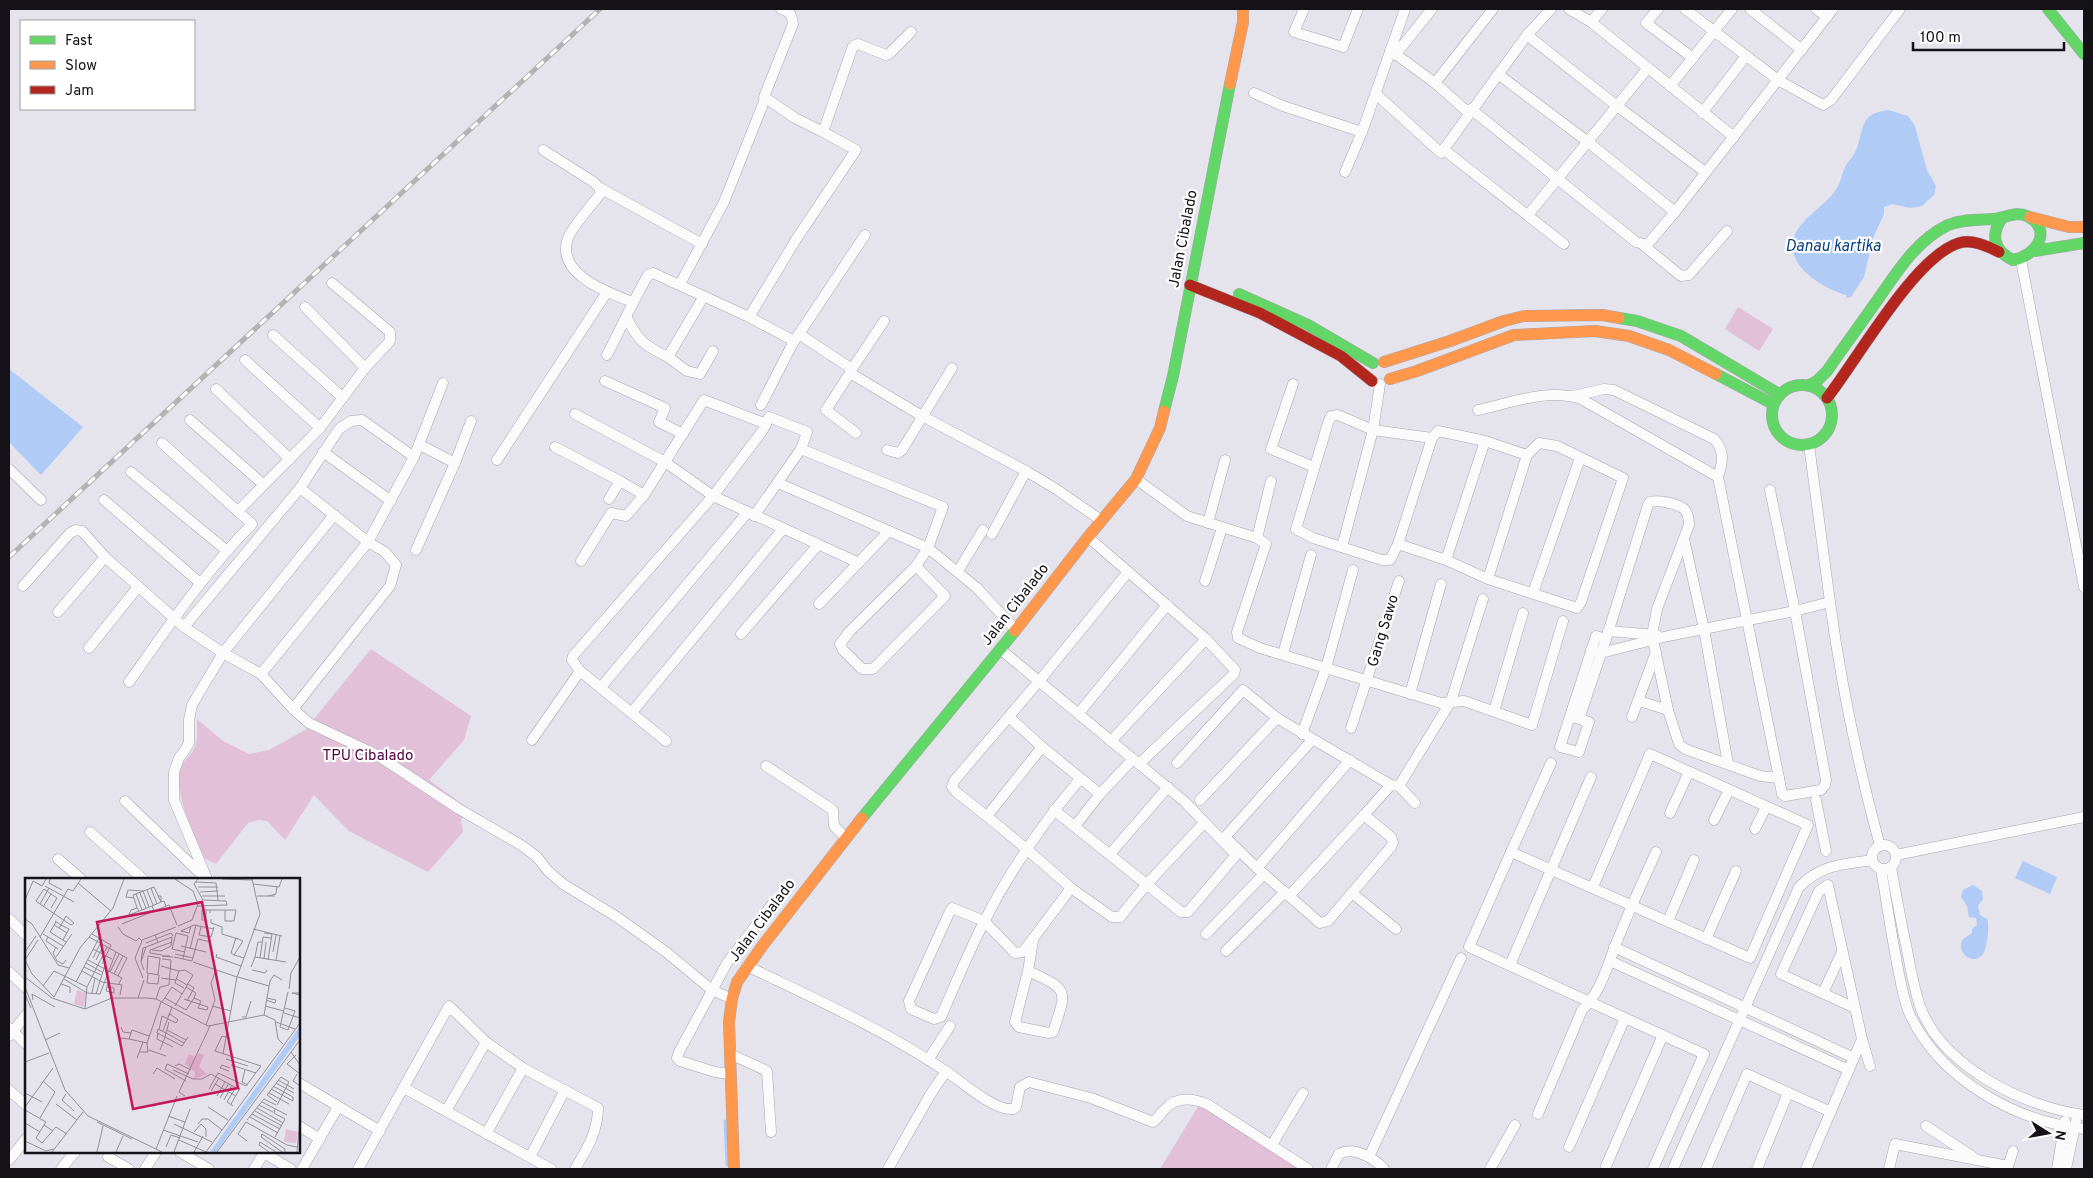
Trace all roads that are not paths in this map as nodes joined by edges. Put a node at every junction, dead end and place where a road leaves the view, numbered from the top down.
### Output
1 (781, 9) edge
2 (1244, 9) edge
3 (1304, 9) edge
4 (1358, 9) edge
5 (1405, 9) edge
6 (1432, 9) edge
7 (1493, 9) edge
8 (1551, 9) edge
9 (1569, 9) edge
10 (1602, 9) edge
11 (1658, 9) edge
12 (1685, 9) edge
13 (1732, 9) edge
14 (1750, 9) edge
15 (1816, 9) edge
16 (1900, 9) edge
17 (2048, 9) edge
18 (1830, 13) edge
19 (1591, 22) junction
20 (1714, 31) junction
21 (911, 32) dead end
22 (1527, 35) junction
23 (1802, 50) junction
24 (1393, 53) junction
25 (2084, 54) edge
26 (1746, 56) junction
27 (1692, 58) junction
28 (1647, 69) junction
29 (1498, 74) junction
30 (1778, 80) junction
31 (1435, 83) junction
32 (1670, 86) junction
33 (1254, 93) dead end
34 (1376, 94) junction
35 (766, 99) junction
36 (1617, 106) junction
37 (1470, 111) junction
38 (1702, 113) junction
39 (823, 132) junction
40 (1362, 132) junction
41 (1734, 137) junction
42 (1588, 142) junction
43 (1443, 149) junction
44 (543, 150) dead end
45 (1345, 172) dead end
46 (1705, 172) junction
47 (1556, 180) junction
48 (600, 188) junction
49 (1675, 212) junction
50 (1528, 215) junction
51 (2030, 217) junction
52 (2002, 218) junction
53 (2084, 227) edge
54 (1727, 231) dead end
55 (865, 235) dead end
56 (2084, 243) edge
57 (702, 244) junction
58 (1564, 244) dead end
59 (1643, 245) junction
60 (2035, 251) junction
61 (1999, 252) junction
62 (2021, 260) junction
63 (1191, 281) junction
64 (332, 283) dead end
65 (680, 284) junction
66 (607, 292) junction
67 (704, 296) junction
68 (632, 302) junction
69 (305, 307) dead end
70 (749, 317) junction
71 (627, 318) junction
72 (884, 321) dead end
73 (273, 335) dead end
74 (796, 338) junction
75 (713, 351) dead end
76 (607, 355) dead end
77 (668, 357) junction
78 (245, 360) dead end
79 (1378, 362) junction
80 (365, 368) junction
81 (952, 368) dead end
82 (851, 371) junction
83 (605, 381) dead end
84 (1380, 381) junction
85 (444, 383) dead end
86 (1294, 384) dead end
87 (1809, 385) junction
88 (216, 388) dead end
89 (1572, 396) junction
90 (342, 397) junction
91 (1827, 398) junction
92 (1776, 399) junction
93 (761, 405) dead end
94 (1478, 410) dead end
95 (575, 414) dead end
96 (922, 416) junction
97 (190, 420) dead end
98 (471, 421) dead end
99 (766, 424) junction
100 (320, 428) junction
101 (1373, 430) junction
102 (856, 433) dead end
103 (683, 434) junction
104 (1432, 438) junction
105 (1485, 441) junction
106 (162, 443) dead end
107 (1809, 444) junction
108 (420, 445) junction
109 (555, 447) dead end
110 (801, 449) junction
111 (887, 450) dead end
112 (323, 452) junction
113 (1527, 455) junction
114 (414, 457) junction
115 (1580, 458) junction
116 (290, 459) junction
117 (497, 460) dead end
118 (1225, 460) dead end
119 (666, 462) junction
120 (455, 463) junction
121 (1314, 467) junction
122 (9, 468) edge
123 (1026, 471) junction
124 (131, 472) dead end
125 (1718, 477) junction
126 (1136, 479) junction
127 (620, 481) junction
128 (1271, 481) dead end
129 (778, 483) junction
130 (263, 484) junction
131 (300, 488) junction
132 (1770, 490) dead end
133 (644, 495) junction
134 (713, 496) junction
135 (41, 500) dead end
136 (104, 500) dead end
137 (608, 500) dead end
138 (391, 501) junction
139 (238, 511) junction
140 (750, 514) junction
141 (334, 515) junction
142 (1099, 519) junction
143 (1208, 523) junction
144 (252, 524) junction
145 (1222, 528) junction
146 (264, 529) junction
147 (783, 529) junction
148 (889, 531) junction
149 (1088, 537) junction
150 (1257, 538) junction
151 (1683, 538) junction
152 (368, 542) junction
153 (1398, 544) junction
154 (818, 545) junction
155 (1342, 547) junction
156 (928, 548) junction
157 (226, 550) junction
158 (416, 550) dead end
159 (1311, 554) dead end
160 (105, 556) junction
161 (581, 560) dead end
162 (1446, 560) junction
163 (859, 563) junction
164 (916, 566) junction
165 (1354, 570) dead end
166 (958, 571) junction
167 (1128, 572) junction
168 (1488, 579) junction
169 (1205, 581) dead end
170 (1399, 581) dead end
171 (200, 582) junction
172 (1441, 584) dead end
173 (23, 586) dead end
174 (138, 587) junction
175 (2084, 587) edge
176 (1533, 593) junction
177 (1483, 599) dead end
178 (1830, 602) junction
179 (819, 604) dead end
180 (1167, 605) junction
181 (1795, 611) junction
182 (58, 612) dead end
183 (1523, 613) dead end
184 (175, 618) junction
185 (1747, 620) junction
186 (1562, 621) dead end
187 (184, 627) junction
188 (1704, 629) junction
189 (1016, 630) junction
190 (741, 634) dead end
191 (1607, 635) junction
192 (1206, 638) junction
193 (1652, 638) junction
194 (89, 648) dead end
195 (1000, 649) junction
196 (1596, 652) junction
197 (1656, 652) junction
198 (223, 653) junction
199 (1283, 654) junction
200 (1326, 668) junction
201 (580, 671) junction
202 (261, 674) junction
203 (1040, 680) junction
204 (1368, 681) junction
205 (128, 682) dead end
206 (601, 687) junction
207 (1410, 694) junction
208 (1451, 701) junction
209 (1639, 701) junction
210 (293, 709) junction
211 (1668, 710) junction
212 (1494, 711) junction
213 (632, 712) junction
214 (1078, 713) junction
215 (1009, 717) junction
216 (1575, 717) dead end
217 (1632, 717) dead end
218 (1277, 718) junction
219 (1351, 728) dead end
220 (1302, 734) junction
221 (532, 740) dead end
222 (1312, 740) junction
223 (666, 741) dead end
224 (1111, 741) junction
225 (1042, 747) junction
226 (1350, 760) junction
227 (1136, 761) junction
228 (1178, 763) dead end
229 (1551, 763) dead end
230 (1728, 764) junction
231 (766, 766) dead end
232 (1689, 772) junction
233 (1591, 777) dead end
234 (1779, 778) junction
235 (1080, 779) junction
236 (1395, 785) junction
237 (1168, 787) junction
238 (1729, 790) junction
239 (1100, 794) junction
240 (1200, 800) dead end
241 (1816, 800) dead end
242 (125, 801) dead end
243 (1415, 803) dead end
244 (1766, 806) junction
245 (1054, 810) junction
246 (1670, 813) dead end
247 (1364, 815) junction
248 (987, 816) junction
249 (2084, 817) edge
250 (1714, 820) dead end
251 (1204, 823) junction
252 (1075, 826) junction
253 (1821, 827) junction
254 (1755, 829) dead end
255 (90, 832) dead end
256 (1805, 832) junction
257 (841, 835) junction
258 (1880, 846) junction
259 (1026, 849) junction
260 (1826, 851) dead end
261 (1511, 852) junction
262 (1656, 852) dead end
263 (1110, 854) junction
264 (1896, 855) junction
265 (58, 859) dead end
266 (1694, 860) dead end
267 (1872, 860) junction
268 (1551, 868) junction
269 (1886, 868) junction
270 (1260, 871) junction
271 (1736, 871) dead end
272 (80, 878) edge
273 (142, 878) edge
274 (206, 878) edge
275 (207, 878) edge
276 (1146, 885) junction
277 (1593, 887) junction
278 (1071, 888) junction
279 (1352, 893) junction
280 (1287, 894) junction
281 (773, 903) dead end
282 (1632, 905) junction
283 (9, 919) edge
284 (984, 921) junction
285 (1668, 921) junction
286 (1396, 929) dead end
287 (25, 934) edge
288 (1206, 934) dead end
289 (1892, 934) junction
290 (1904, 934) junction
291 (1033, 939) junction
292 (1706, 939) junction
293 (1614, 947) junction
294 (1226, 951) dead end
295 (1842, 952) junction
296 (1461, 958) dead end
297 (1610, 961) junction
298 (1510, 965) junction
299 (747, 966) junction
300 (1028, 971) junction
301 (9, 972) edge
302 (25, 987) edge
303 (1823, 993) junction
304 (723, 995) junction
305 (1590, 1002) junction
306 (1745, 1008) junction
307 (1855, 1008) junction
308 (25, 1016) edge
309 (1625, 1018) junction
310 (1740, 1020) junction
311 (950, 1026) dead end
312 (10, 1032) edge
313 (1663, 1036) junction
314 (1862, 1039) junction
315 (486, 1042) junction
316 (25, 1043) edge
317 (730, 1054) junction
318 (1854, 1058) junction
319 (928, 1060) junction
320 (1870, 1066) dead end
321 (524, 1068) junction
322 (1849, 1070) junction
323 (946, 1071) junction
324 (723, 1073) junction
325 (300, 1085) edge
326 (404, 1088) junction
327 (9, 1090) edge
328 (565, 1090) junction
329 (1304, 1093) dead end
330 (1788, 1093) junction
331 (25, 1104) edge
332 (338, 1107) junction
333 (446, 1111) junction
334 (1830, 1112) junction
335 (2066, 1112) junction
336 (1538, 1114) dead end
337 (2081, 1115) edge
338 (1515, 1125) dead end
339 (1926, 1126) dead end
340 (2064, 1126) junction
341 (300, 1127) edge
342 (2080, 1128) edge
343 (380, 1131) junction
344 (771, 1132) dead end
345 (486, 1134) junction
346 (320, 1139) junction
347 (25, 1140) edge
348 (1272, 1145) junction
349 (1569, 1147) dead end
350 (2012, 1151) dead end
351 (74, 1153) edge
352 (155, 1153) edge
353 (182, 1153) edge
354 (262, 1153) edge
355 (265, 1153) edge
356 (10, 1155) edge
357 (108, 1157) dead end
358 (530, 1157) junction
359 (1368, 1157) junction
360 (1978, 1160) junction
361 (1606, 1166) dead end
362 (2062, 1166) edge
363 (2008, 1168) edge
364 (61, 1169) edge
365 (128, 1169) edge
366 (145, 1169) edge
367 (209, 1169) edge
368 (254, 1169) edge
369 (292, 1169) edge
370 (302, 1169) edge
371 (358, 1169) edge
372 (551, 1169) edge
373 (575, 1169) edge
374 (734, 1169) edge
375 (888, 1169) edge
376 (1308, 1169) edge
377 (1331, 1169) edge
378 (1384, 1169) edge
379 (1490, 1169) edge
380 (1653, 1169) edge
381 (1673, 1169) edge
382 (1706, 1169) edge
383 (1757, 1169) edge
384 (1806, 1169) edge
385 (1889, 1169) edge

1 - 35 street
2 - 63 street, Jalan Cibalado
3 - 4 street
5 - 24 street
6 - 24 street
7 - 31 street
8 - 22 street
9 - 19 street
10 - 19 street
11 - 27 street
12 - 20 street
13 - 20 street
14 - 23 street
15 - 18 street
16 - 30 street
17 - 25 street
18 - 23 street
19 - 28 street
20 - 26 street
20 - 27 street
21 - 39 street
22 - 29 street
22 - 36 street
23 - 30 street
24 - 31 street
24 - 34 street
26 - 30 street
26 - 38 street
27 - 32 street
28 - 32 street
28 - 36 street
29 - 37 street
29 - 42 street
30 - 41 street
31 - 37 street
32 - 38 street
33 - 40 street
34 - 40 street
34 - 43 street
35 - 39 street
35 - 57 street
36 - 42 street
36 - 46 street
37 - 43 street
37 - 47 street
38 - 41 street
39 - 70 street
40 - 45 street
41 - 46 street
42 - 47 street
42 - 49 street
43 - 50 street
44 - 48 street
46 - 49 street
47 - 50 street
47 - 59 street
48 - 57 street
48 - 66 street
49 - 59 street
50 - 58 street
51 - 52 street
51 - 53 street
51 - 60 street
52 - 61 street
52 - 87 street
54 - 59 street
55 - 74 street
56 - 60 street
57 - 65 street
60 - 62 street
61 - 62 street
61 - 91 street
62 - 175 street
63 - 79 street
63 - 84 street
63 - 126 street, Jalan Cibalado
64 - 80 street
65 - 67 street
65 - 68 street
66 - 68 street
66 - 117 street
67 - 70 street
67 - 77 street
68 - 71 street
69 - 80 street
70 - 74 street
71 - 76 street
71 - 77 street
72 - 82 street
73 - 90 street
74 - 82 street
74 - 93 street
75 - 77 street
78 - 100 street
79 - 84 street
79 - 84 street
79 - 92 street
80 - 90 street
81 - 96 street
82 - 96 street
82 - 102 street
83 - 103 street
84 - 92 street
84 - 101 street
85 - 108 street
86 - 121 street
87 - 91 street
87 - 92 street
88 - 116 street
89 - 94 street
89 - 125 street
89 - 125 street
90 - 100 street
91 - 107 street
92 - 107 street
95 - 119 street
96 - 111 street
96 - 123 street
97 - 130 street
98 - 120 street
99 - 103 street
99 - 110 street
99 - 134 street
100 - 116 street
101 - 104 street
101 - 121 street
101 - 155 street
103 - 119 street
104 - 105 street
104 - 153 street
105 - 113 street
105 - 162 street
106 - 139 street
107 - 178 street
108 - 114 street
108 - 120 street
109 - 127 street
110 - 129 street
110 - 156 street
112 - 114 street
112 - 131 street
112 - 138 street
113 - 115 street
113 - 168 street
114 - 138 street
115 - 176 street
115 - 176 street
116 - 130 street
118 - 143 street
119 - 133 street
119 - 134 street
120 - 158 street
121 - 155 street
122 - 135 street
123 - 142 street
123 - 166 street
124 - 157 street
125 - 185 street
126 - 142 street, Jalan Cibalado
126 - 143 street
127 - 133 street
127 - 137 street
128 - 150 street
129 - 140 street
129 - 148 street
130 - 139 street
131 - 141 street
131 - 146 street
132 - 181 street
133 - 161 street
134 - 140 street
134 - 201 street
136 - 171 street
138 - 152 street
139 - 144 street
140 - 147 street
140 - 206 street
141 - 152 street
141 - 198 street
142 - 149 street, Jalan Cibalado
143 - 145 street
144 - 146 street
144 - 157 street
145 - 150 street
145 - 169 street
146 - 187 street
147 - 154 street
147 - 213 street
148 - 156 street
148 - 163 street
149 - 167 street
149 - 189 street, Jalan Cibalado
150 - 199 street
151 - 188 street
151 - 191 street
151 - 193 street
152 - 202 street
152 - 210 street
153 - 155 street
153 - 162 street
154 - 163 street
154 - 190 street
156 - 164 street
156 - 166 street
157 - 171 street
159 - 199 street
160 - 173 street
160 - 174 street
160 - 182 street
162 - 168 street
163 - 179 street
164 - 164 street
165 - 200 street
166 - 189 street
167 - 180 street
167 - 203 street
168 - 176 street
170 - 204 street, Gang Sawo
171 - 184 street
172 - 207 street
174 - 184 street
174 - 194 street
177 - 208 street
178 - 181 street
178 - 258 street
180 - 192 street
180 - 214 street
181 - 185 street
181 - 234 street
183 - 212 street
184 - 187 street
184 - 205 street
185 - 188 street
185 - 234 street
186 - 212 street
187 - 198 street
188 - 193 street
188 - 230 street
189 - 195 street, Jalan Cibalado
191 - 193 street
191 - 196 street
192 - 224 street
192 - 227 street
193 - 196 street
193 - 197 street
195 - 203 street
195 - 257 street, Jalan Cibalado
196 - 216 street
197 - 209 street
197 - 211 street
198 - 202 street
198 - 275 street
199 - 200 street
200 - 204 street
200 - 220 street
201 - 206 street
201 - 221 street
202 - 210 street
203 - 214 street
203 - 215 street
204 - 207 street
204 - 219 street, Gang Sawo
206 - 213 street
207 - 208 street
208 - 212 street
208 - 236 street
209 - 211 street
209 - 217 street
210 - 304 street
211 - 230 street
213 - 223 street
214 - 224 street
215 - 225 street
215 - 248 street
218 - 220 street
218 - 228 street
218 - 240 street
220 - 222 street
222 - 226 street
222 - 270 street
224 - 227 street
225 - 235 street
225 - 248 street
226 - 236 street
226 - 270 street
227 - 237 street
227 - 239 street
229 - 261 street
230 - 234 street
231 - 257 street
232 - 238 street
232 - 246 street
232 - 277 street
233 - 268 street
235 - 239 street
235 - 245 street
236 - 243 street
236 - 247 street
237 - 251 street
237 - 263 street
238 - 244 street
238 - 250 street
239 - 252 street
241 - 253 street
242 - 274 street
244 - 254 street
244 - 256 street
245 - 252 street
245 - 259 street
247 - 279 street
247 - 280 street
248 - 259 street
249 - 264 street
251 - 276 street
251 - 276 street
252 - 263 street
253 - 256 street
253 - 260 street
255 - 273 street
256 - 292 street
257 - 299 street, Jalan Cibalado
258 - 264 street
258 - 267 street
259 - 278 street
259 - 284 street
261 - 268 street
261 - 298 street
262 - 282 street
263 - 276 street
264 - 269 street
265 - 272 street
266 - 285 street
267 - 269 street
267 - 306 street
268 - 277 street
268 - 298 street
269 - 289 street
269 - 290 street
270 - 280 street
270 - 288 street
271 - 292 street
276 - 278 street
277 - 282 street
278 - 291 street
279 - 280 street
279 - 286 street
280 - 294 street
281 - 304 street
282 - 285 street
282 - 293 street
283 - 287 street
284 - 284 street
284 - 291 street
285 - 292 street
289 - 290 street
289 - 340 street
290 - 335 street
291 - 300 street
293 - 297 street
293 - 306 street
295 - 303 street
295 - 303 street
295 - 307 street
296 - 359 street
297 - 305 street
297 - 310 street
298 - 305 street
299 - 304 street, Jalan Cibalado
299 - 319 street
300 - 300 street
301 - 302 street
303 - 307 street
304 - 317 street, Jalan Cibalado
304 - 324 street
305 - 309 street
305 - 336 street
306 - 310 street
306 - 318 street
307 - 314 street
308 - 312 street
309 - 313 street
309 - 349 street
310 - 322 street
310 - 381 street
311 - 319 street
312 - 316 street
313 - 361 street
313 - 380 street
314 - 318 street
314 - 320 street
315 - 321 street
315 - 326 street
315 - 333 street
317 - 324 street, Jalan Cibalado
317 - 344 street
318 - 322 street
319 - 323 street
321 - 328 street
321 - 345 street
322 - 334 street
323 - 348 street
323 - 375 street
324 - 374 street, Jalan Cibalado
325 - 332 street
326 - 333 street
326 - 343 street
327 - 331 street
328 - 358 street
328 - 373 street
329 - 348 street
330 - 334 street
330 - 382 street
330 - 383 street
332 - 343 street
332 - 346 street
333 - 345 street
334 - 384 street
335 - 337 street
335 - 340 street
337 - 342 street
338 - 379 street
339 - 360 street
340 - 342 street
340 - 362 street
341 - 346 street
342 - 362 street
343 - 371 street
345 - 358 street
346 - 370 street
347 - 356 street
348 - 376 street
350 - 363 street
351 - 364 street
352 - 366 street
353 - 367 street
354 - 368 street
355 - 369 street
357 - 365 street
358 - 372 street
359 - 377 street
359 - 378 street
360 - 363 street
360 - 385 street

